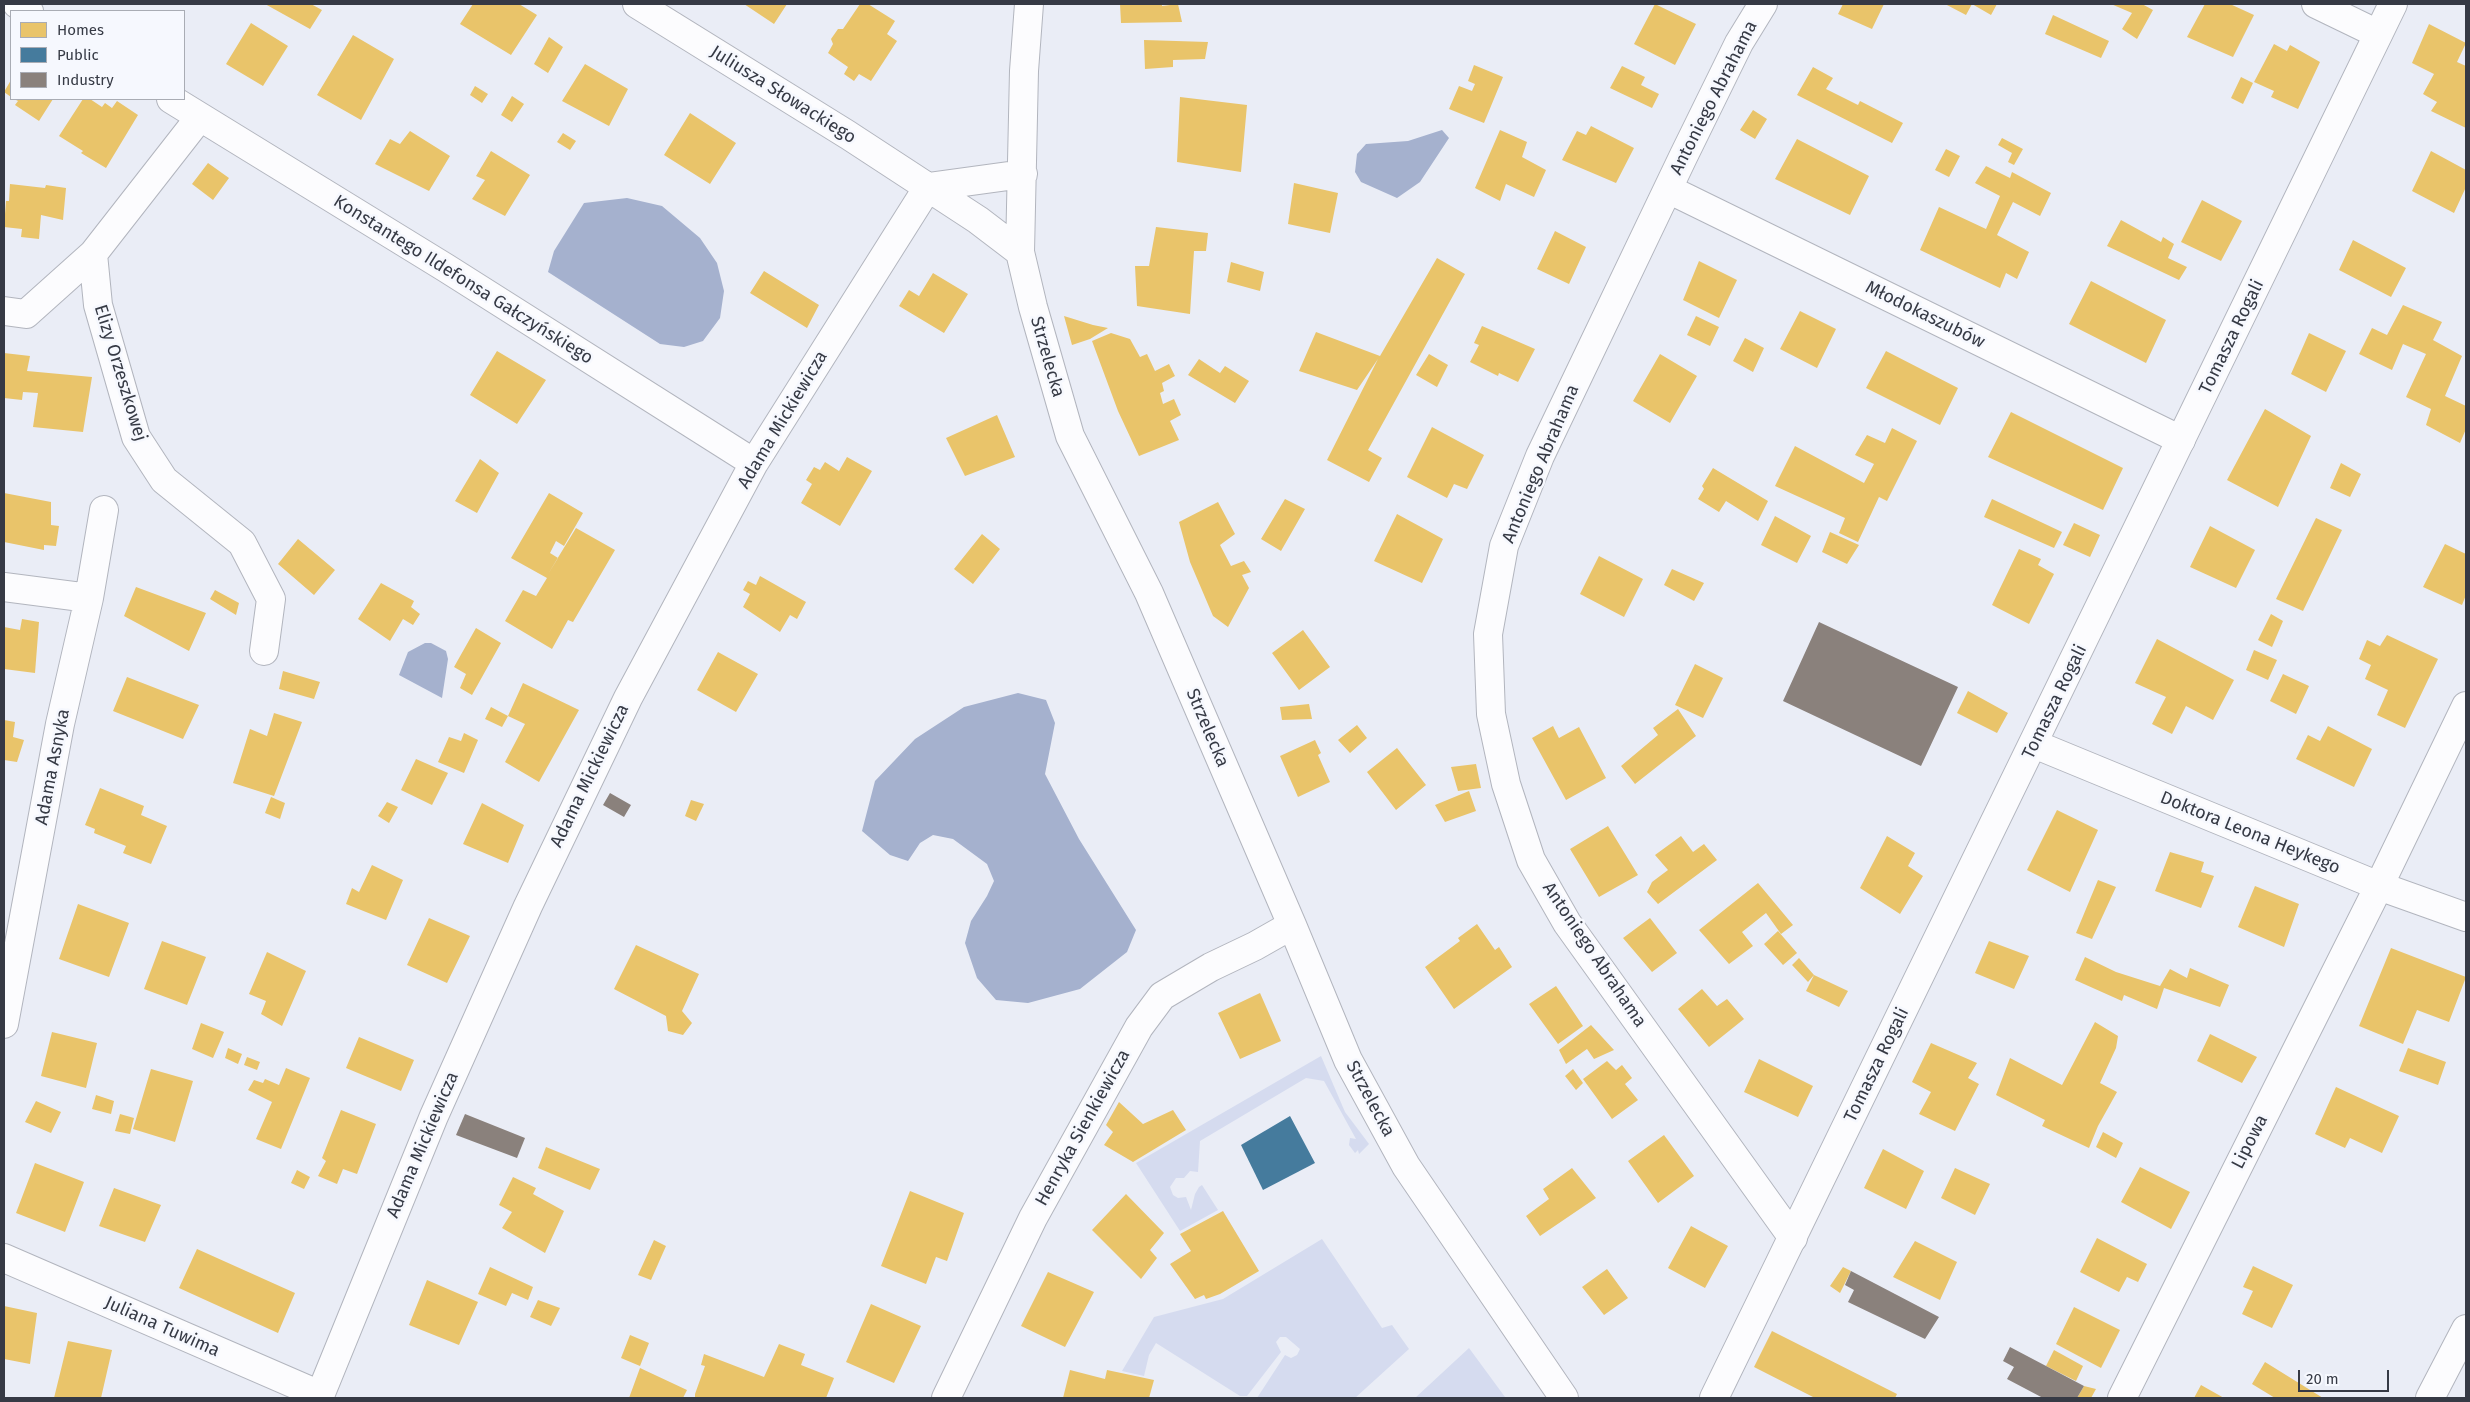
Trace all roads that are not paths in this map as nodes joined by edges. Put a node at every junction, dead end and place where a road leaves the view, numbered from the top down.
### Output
1 (637, 4) edge
2 (1029, 4) edge
3 (1763, 4) edge
4 (2316, 4) edge
5 (2393, 4) edge
6 (2378, 34) junction
7 (173, 100) edge
8 (200, 117) junction
9 (1023, 174) junction
10 (928, 187) junction
11 (1668, 189) junction
12 (1020, 252) junction
13 (92, 254) junction
14 (4, 310) edge
15 (2182, 440) junction
16 (754, 463) junction
17 (104, 510) dead end
18 (4, 586) edge
19 (89, 598) junction
20 (264, 651) dead end
21 (2466, 706) edge
22 (2034, 744) junction
23 (2379, 886) junction
24 (2466, 918) edge
25 (1292, 925) junction
26 (4, 1024) edge
27 (1792, 1238) junction
28 (4, 1258) edge
29 (2466, 1329) edge
30 (320, 1396) edge
31 (946, 1398) edge
32 (1564, 1398) edge
33 (1714, 1398) edge
34 (2122, 1398) edge
35 (2430, 1398) edge

1 - 10 street, Juliusza Słowackiego
2 - 9 street, Strzelecka
3 - 11 street, Antoniego Abrahama
4 - 6 street
5 - 6 street, Tomasza Rogali
6 - 15 street, Tomasza Rogali
7 - 8 street, Konstantego Ildefonsa Gałczyńskiego
8 - 13 street
8 - 16 street, Konstantego Ildefonsa Gałczyńskiego
9 - 10 street
9 - 12 street, Strzelecka
10 - 12 street, Juliusza Słowackiego
10 - 16 street, Adama Mickiewicza
11 - 15 street, Młodokaszubów
11 - 27 street, Antoniego Abrahama
12 - 25 street, Strzelecka
13 - 14 street
13 - 20 street, Elizy Orzeszkowej
15 - 22 street, Tomasza Rogali
16 - 30 street, Adama Mickiewicza
17 - 19 street, Adama Asnyka
18 - 19 street
19 - 26 street, Adama Asnyka
21 - 23 street, Lipowa
22 - 23 street, Doktora Leona Heykego
22 - 27 street, Tomasza Rogali
23 - 24 street, Doktora Leona Heykego
23 - 34 street, Lipowa
25 - 31 street, Henryka Sienkiewicza
25 - 32 street, Strzelecka
27 - 33 street, Tomasza Rogali
28 - 30 street, Juliana Tuwima
29 - 35 street

